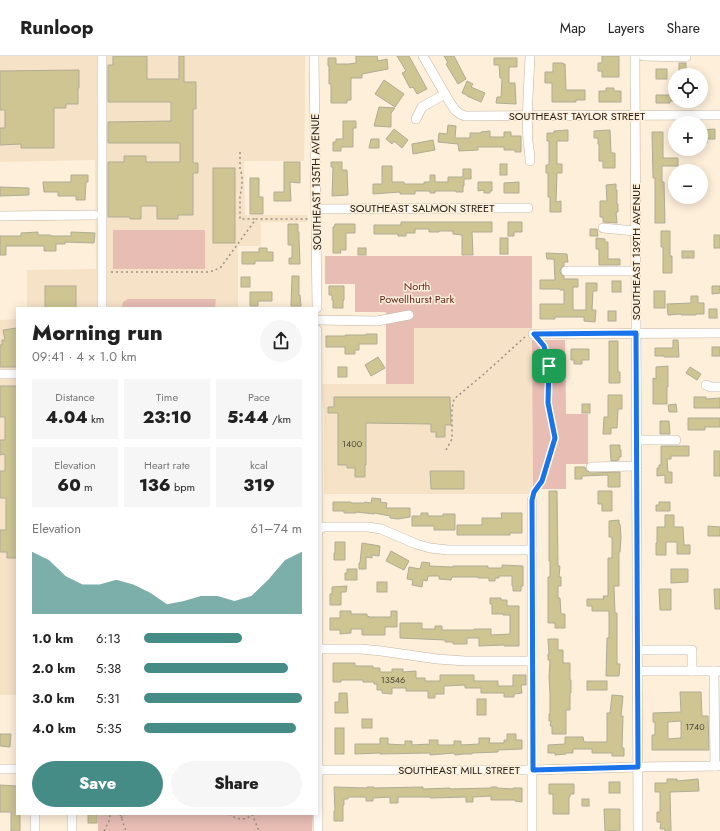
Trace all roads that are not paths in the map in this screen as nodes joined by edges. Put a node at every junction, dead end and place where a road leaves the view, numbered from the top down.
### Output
1 (102, 56) edge
2 (314, 56) edge
3 (423, 56) edge
4 (530, 56) edge
5 (635, 56) edge
6 (643, 56) edge
7 (686, 57) edge
8 (445, 94) junction
9 (635, 115) junction
10 (720, 115) edge
11 (528, 116) junction
12 (416, 119) dead end
13 (530, 161) dead end
14 (528, 208) dead end
15 (316, 209) junction
16 (94, 215) dead end
17 (0, 216) edge
18 (604, 228) dead end
19 (635, 230) junction
20 (566, 271) dead end
21 (636, 271) junction
22 (102, 307) edge
23 (317, 307) edge
24 (409, 315) dead end
25 (318, 320) edge
26 (636, 333) junction
27 (720, 333) edge
28 (534, 334) road end
29 (0, 374) edge
30 (16, 374) edge
31 (706, 385) dead end
32 (720, 387) edge
33 (636, 440) junction
34 (676, 440) dead end
35 (637, 466) junction
36 (591, 467) dead end
37 (532, 500) road end
38 (318, 530) edge
39 (532, 550) junction
40 (318, 649) edge
41 (638, 650) junction
42 (532, 661) junction
43 (638, 671) junction
44 (692, 671) junction
45 (717, 671) edge
46 (718, 766) edge
47 (638, 767) junction
48 (0, 769) edge
49 (16, 769) edge
50 (318, 770) edge
51 (533, 770) junction
52 (35, 815) edge
53 (72, 815) edge
54 (318, 815) edge
55 (35, 831) edge
56 (72, 831) edge
57 (318, 831) edge
58 (532, 831) edge
59 (638, 831) edge

1 - 22 street
2 - 15 street, SOUTHEAST 135TH AVENUE
3 - 8 street, SOUTHEAST TAYLOR STREET
4 - 11 street
5 - 9 street, SOUTHEAST 139TH AVENUE
6 - 7 street
8 - 11 street, SOUTHEAST TAYLOR STREET
8 - 12 street
9 - 10 street, SOUTHEAST TAYLOR STREET
9 - 11 street, SOUTHEAST TAYLOR STREET
9 - 19 street, SOUTHEAST 139TH AVENUE
11 - 13 street
14 - 15 street, SOUTHEAST SALMON STREET
15 - 23 street, SOUTHEAST 135TH AVENUE
16 - 17 street
18 - 19 street
19 - 21 street, SOUTHEAST 139TH AVENUE
20 - 21 street
21 - 26 street, SOUTHEAST 139TH AVENUE
24 - 25 street
26 - 27 street
26 - 28 street
26 - 33 street, SOUTHEAST 139TH AVENUE
29 - 30 street
31 - 32 street
33 - 34 street
33 - 35 street, SOUTHEAST 139TH AVENUE
35 - 36 street
35 - 41 street, SOUTHEAST 139TH AVENUE
37 - 39 street
38 - 39 street
39 - 42 street
40 - 42 street
41 - 43 street, SOUTHEAST 139TH AVENUE
41 - 44 street
42 - 51 street
43 - 44 street
43 - 47 street, SOUTHEAST 139TH AVENUE
44 - 45 street
45 - 46 street
46 - 47 street, SOUTHEAST MILL STREET
47 - 51 street, SOUTHEAST MILL STREET
47 - 59 street, SOUTHEAST 139TH AVENUE
48 - 49 street
50 - 51 street, SOUTHEAST MILL STREET
51 - 58 street
52 - 55 street
53 - 56 street
54 - 57 street

